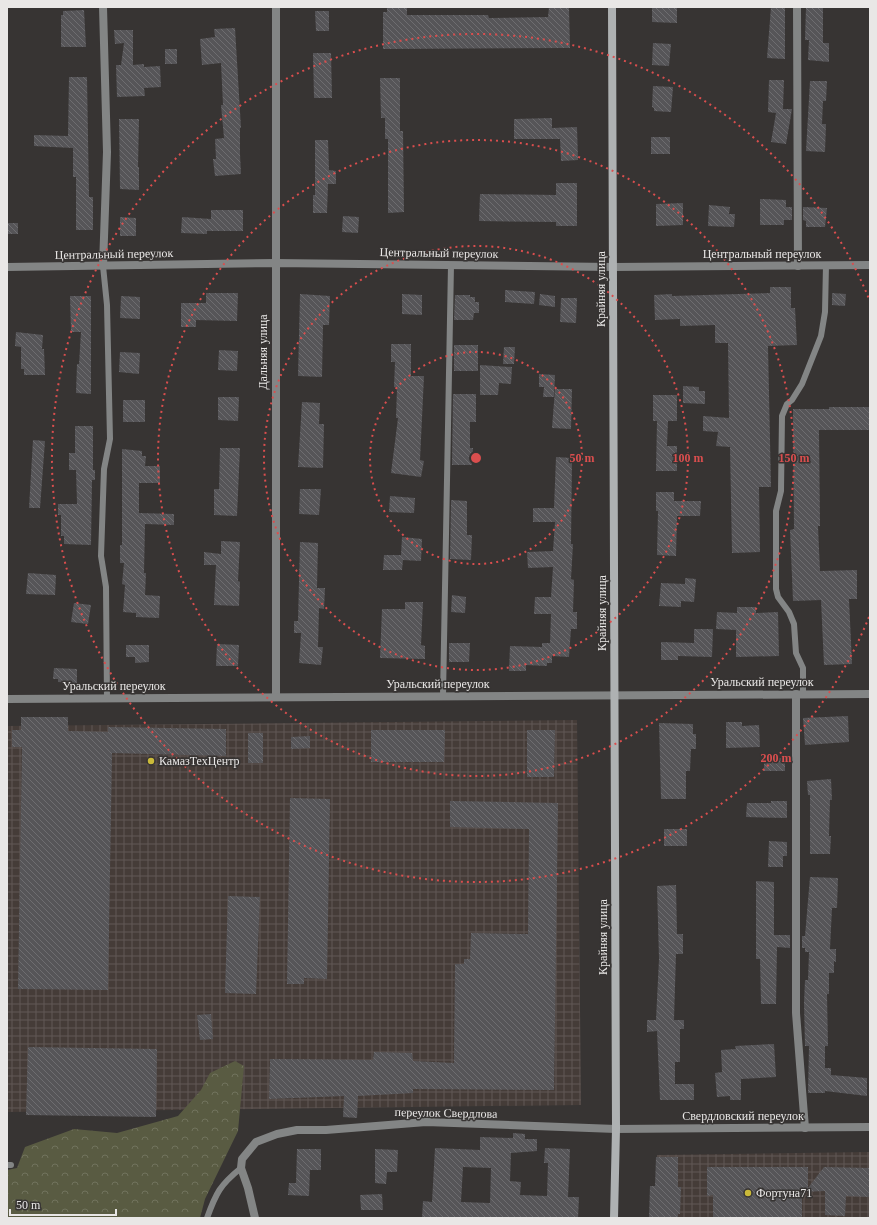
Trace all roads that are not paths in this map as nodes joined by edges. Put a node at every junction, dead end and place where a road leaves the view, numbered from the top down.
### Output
1 (103, 7) edge
2 (276, 7) edge
3 (612, 7) edge
4 (797, 7) edge
5 (275, 263) junction
6 (451, 265) junction
7 (826, 265) junction
8 (870, 265) edge
9 (103, 266) junction
10 (798, 266) junction
11 (7, 267) edge
12 (613, 267) junction
13 (799, 694) junction
14 (870, 694) edge
15 (614, 695) junction
16 (443, 696) junction
17 (276, 697) junction
18 (107, 698) junction
19 (7, 699) edge
20 (870, 1127) edge
21 (805, 1128) junction
22 (616, 1129) junction
23 (241, 1168) junction
24 (207, 1218) edge
25 (255, 1218) edge
26 (614, 1218) edge

1 - 9 street
2 - 5 street, Дальняя улица
3 - 12 main road, Крайняя улица
4 - 10 street
5 - 6 street, Центральный переулок
5 - 9 street, Центральный переулок
5 - 17 street, Дальняя улица
6 - 12 street, Центральный переулок
6 - 16 lane
7 - 8 street, Центральный переулок
7 - 10 street, Центральный переулок
7 - 13 lane
9 - 11 street, Центральный переулок
9 - 18 lane
10 - 12 street, Центральный переулок
12 - 15 main road, Крайняя улица
13 - 14 street, Уральский переулок
13 - 15 street, Уральский переулок
13 - 21 street
15 - 16 street, Уральский переулок
15 - 22 main road, Крайняя улица
16 - 17 street, Уральский переулок
17 - 18 street, Уральский переулок
18 - 19 street, Уральский переулок
20 - 21 street, Свердловский переулок
21 - 22 street, Свердловский переулок
22 - 23 street, переулок Свердлова
22 - 26 main road, Крайняя улица
23 - 24 lane
23 - 25 street

